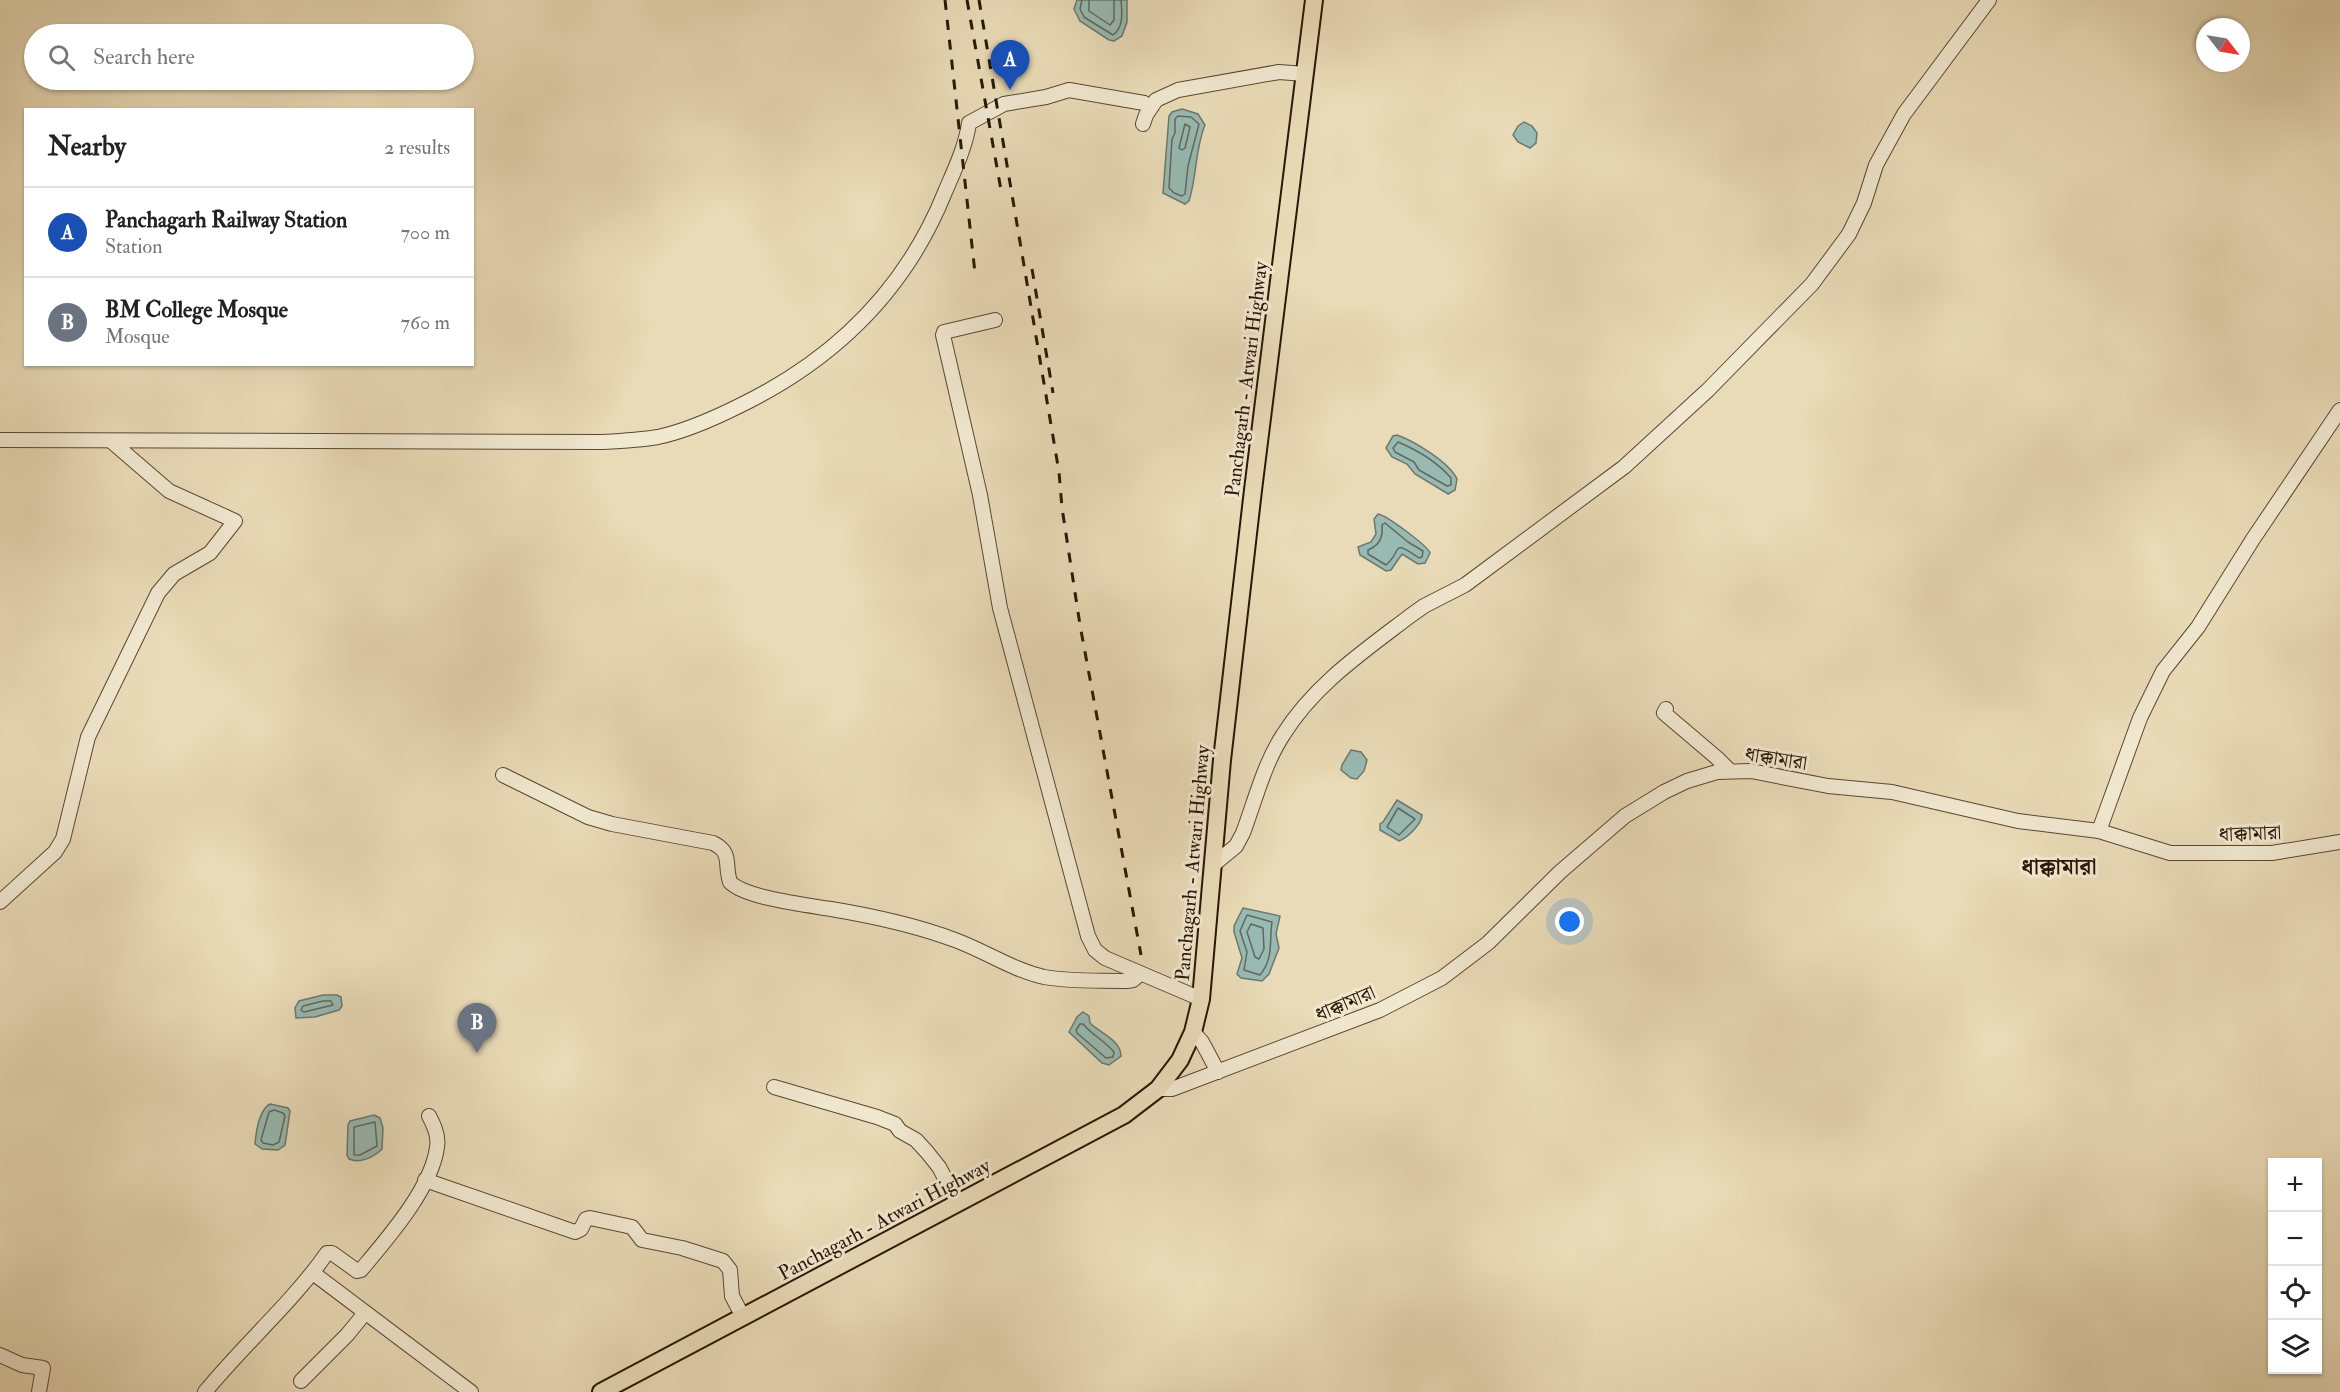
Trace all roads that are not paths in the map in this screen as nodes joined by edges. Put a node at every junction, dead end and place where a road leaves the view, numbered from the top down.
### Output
1 (1314, 0) edge
2 (1989, 0) edge
3 (1305, 74) junction
4 (1151, 106) junction
5 (1143, 124) dead end
6 (995, 320) dead end
7 (2340, 410) edge
8 (0, 440) edge
9 (111, 441) junction
10 (1666, 709) dead end
11 (1729, 770) junction
12 (503, 775) dead end
13 (2099, 831) junction
14 (2340, 842) edge
15 (1213, 865) junction
16 (0, 902) edge
17 (1140, 974) junction
18 (1201, 999) junction
19 (1193, 1032) junction
20 (1218, 1072) junction
21 (774, 1087) dead end
22 (1158, 1089) junction
23 (429, 1116) dead end
24 (425, 1180) junction
25 (958, 1203) junction
26 (313, 1273) junction
27 (365, 1313) junction
28 (743, 1317) junction
29 (0, 1355) edge
30 (301, 1381) dead end
31 (39, 1392) edge
32 (205, 1392) edge
33 (471, 1392) edge
34 (602, 1392) edge

1 - 3 main road, Panchagarh - Atwari Highway
2 - 15 street
3 - 4 street
3 - 15 main road, Panchagarh - Atwari Highway
4 - 5 street
4 - 9 street
6 - 17 street
7 - 13 street
8 - 9 street
9 - 16 street
10 - 11 street
11 - 13 street, ধাক্কামারা
11 - 20 street, ধাক্কামারা
12 - 17 street
13 - 14 street, ধাক্কামারা
15 - 18 main road, Panchagarh - Atwari Highway
17 - 18 street
18 - 19 main road, Panchagarh - Atwari Highway
19 - 20 street
19 - 22 main road, Panchagarh - Atwari Highway
20 - 22 street, ধাক্কামারা
21 - 25 street
22 - 25 main road, Panchagarh - Atwari Highway
23 - 24 street
24 - 26 street
24 - 28 street
25 - 28 main road, Panchagarh - Atwari Highway
26 - 27 street
26 - 32 street
27 - 30 street
27 - 33 street
28 - 34 main road, Panchagarh - Atwari Highway
29 - 31 street

